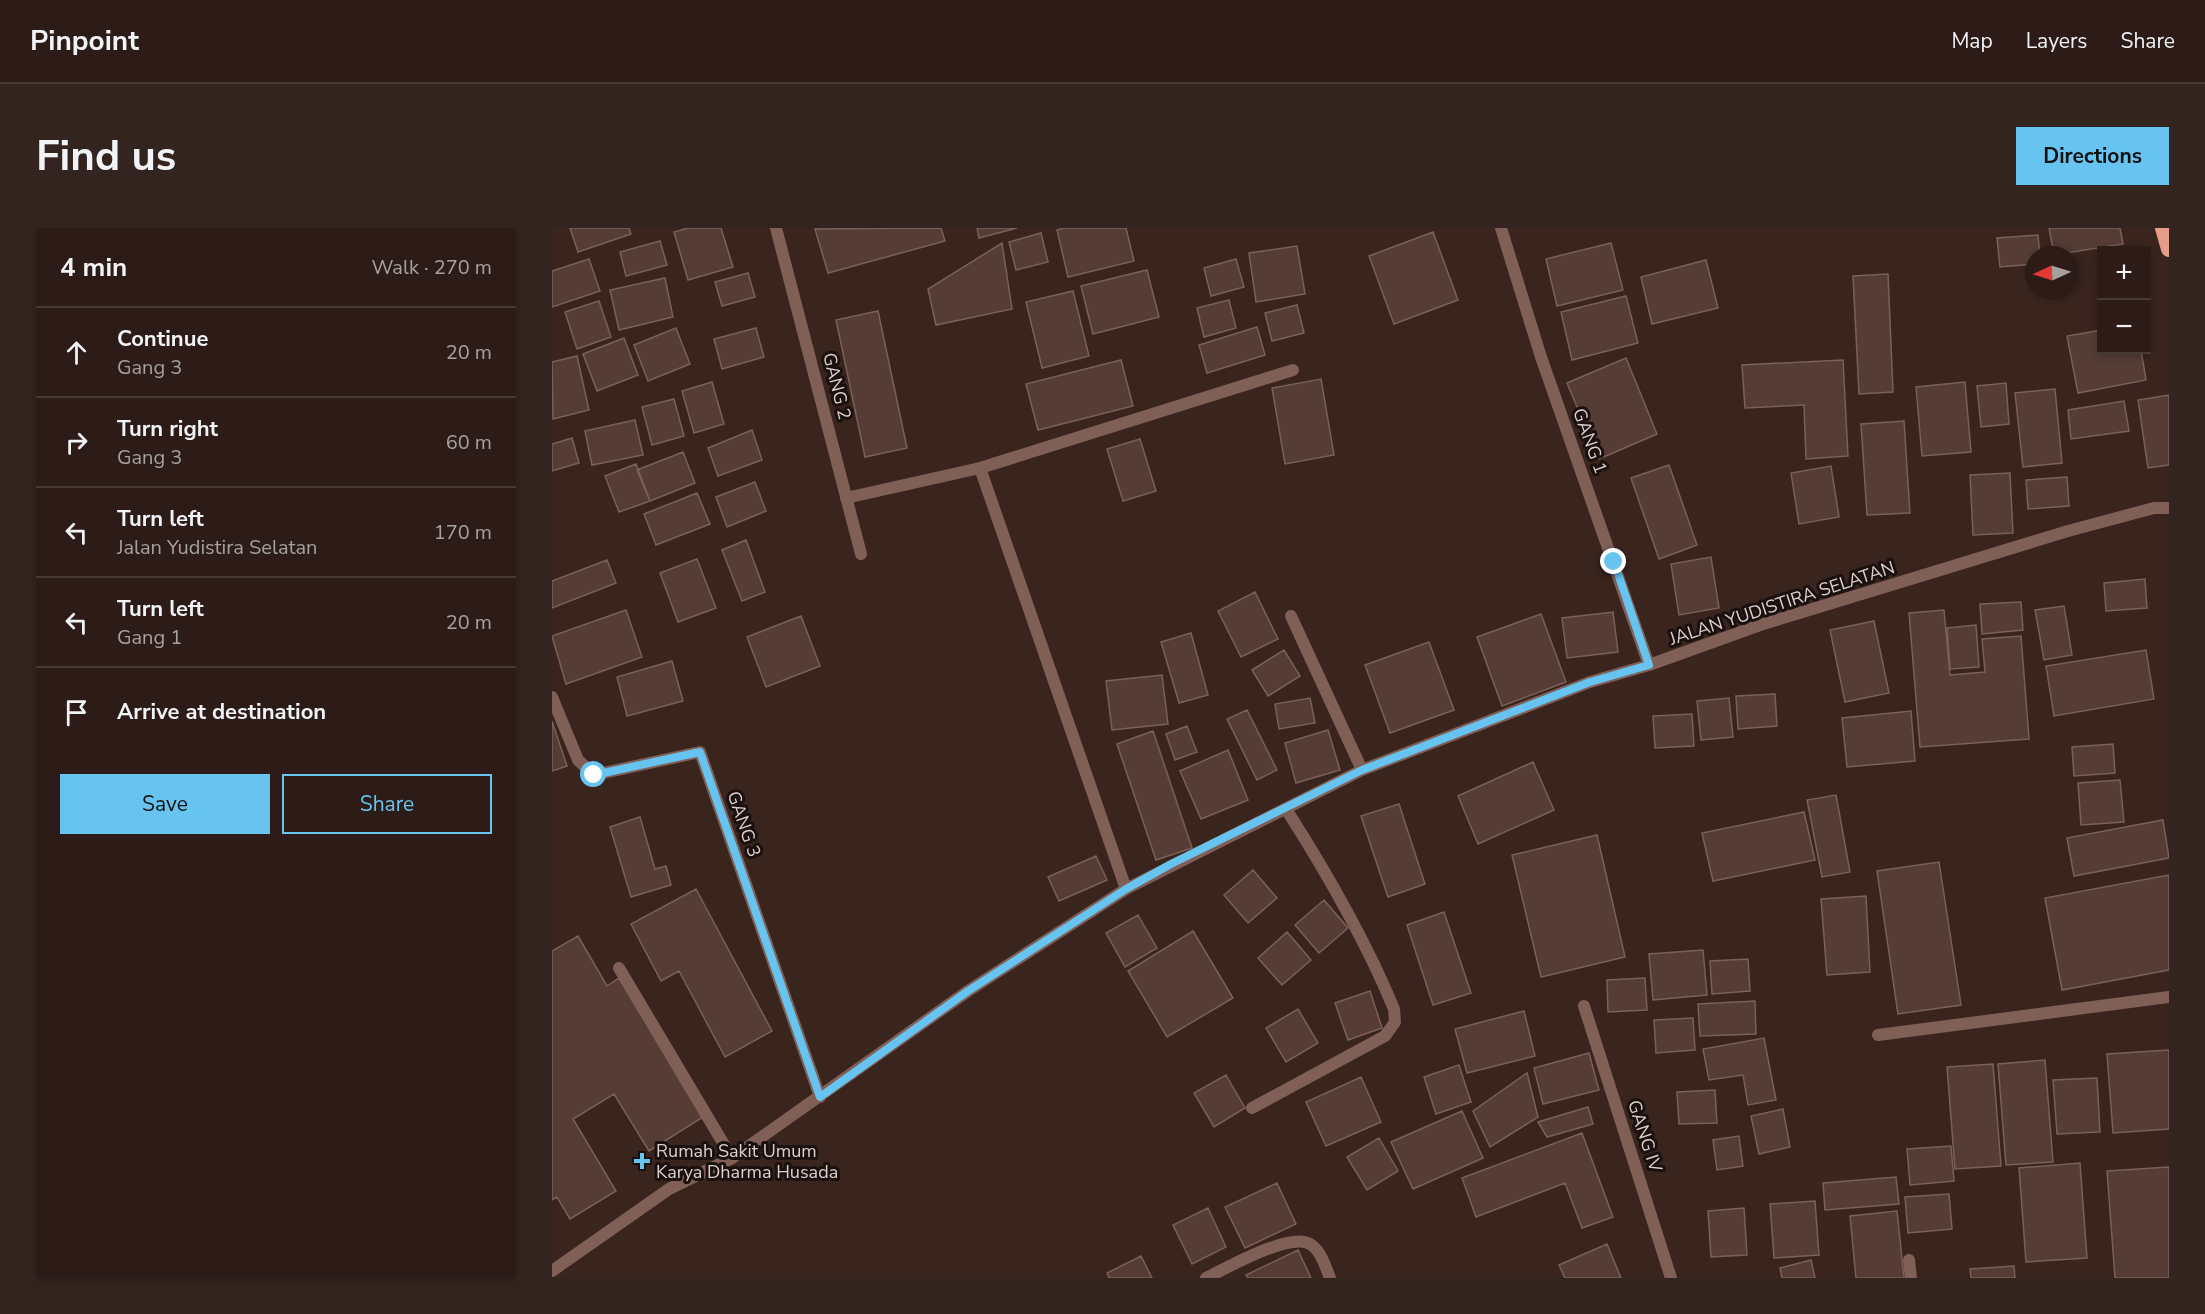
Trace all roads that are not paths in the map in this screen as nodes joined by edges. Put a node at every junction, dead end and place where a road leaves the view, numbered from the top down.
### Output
1 (776, 228) edge
2 (1501, 228) edge
3 (2163, 228) edge
4 (2169, 249) edge
5 (1293, 370) dead end
6 (980, 468) junction
7 (846, 498) junction
8 (2169, 508) edge
9 (861, 554) dead end
10 (1292, 616) dead end
11 (1649, 665) junction
12 (552, 697) edge
13 (1362, 770) junction
14 (1286, 809) junction
15 (1126, 889) junction
16 (619, 968) dead end
17 (2169, 997) edge
18 (1584, 1006) dead end
19 (1878, 1035) dead end
20 (820, 1097) junction
21 (1252, 1108) dead end
22 (732, 1158) junction
23 (1910, 1260) dead end
24 (552, 1271) edge
25 (1206, 1278) edge
26 (1330, 1278) edge
27 (1671, 1278) edge
28 (1911, 1278) edge

1 - 7 street, GANG 2
2 - 11 street, GANG 1
3 - 4 highway
5 - 6 street
6 - 7 street
6 - 15 street
7 - 9 street, GANG 2
8 - 11 street, JALAN YUDISTIRA SELATAN
10 - 13 street
11 - 13 street, JALAN YUDISTIRA SELATAN
12 - 20 street, GANG 3
13 - 14 street, JALAN YUDISTIRA SELATAN
14 - 15 street, JALAN YUDISTIRA SELATAN
14 - 21 street
15 - 20 street, JALAN YUDISTIRA SELATAN
16 - 22 street
17 - 19 street
18 - 27 street, GANG IV
20 - 22 street, JALAN YUDISTIRA SELATAN
22 - 24 street, JALAN YUDISTIRA SELATAN
23 - 28 street
25 - 26 street

